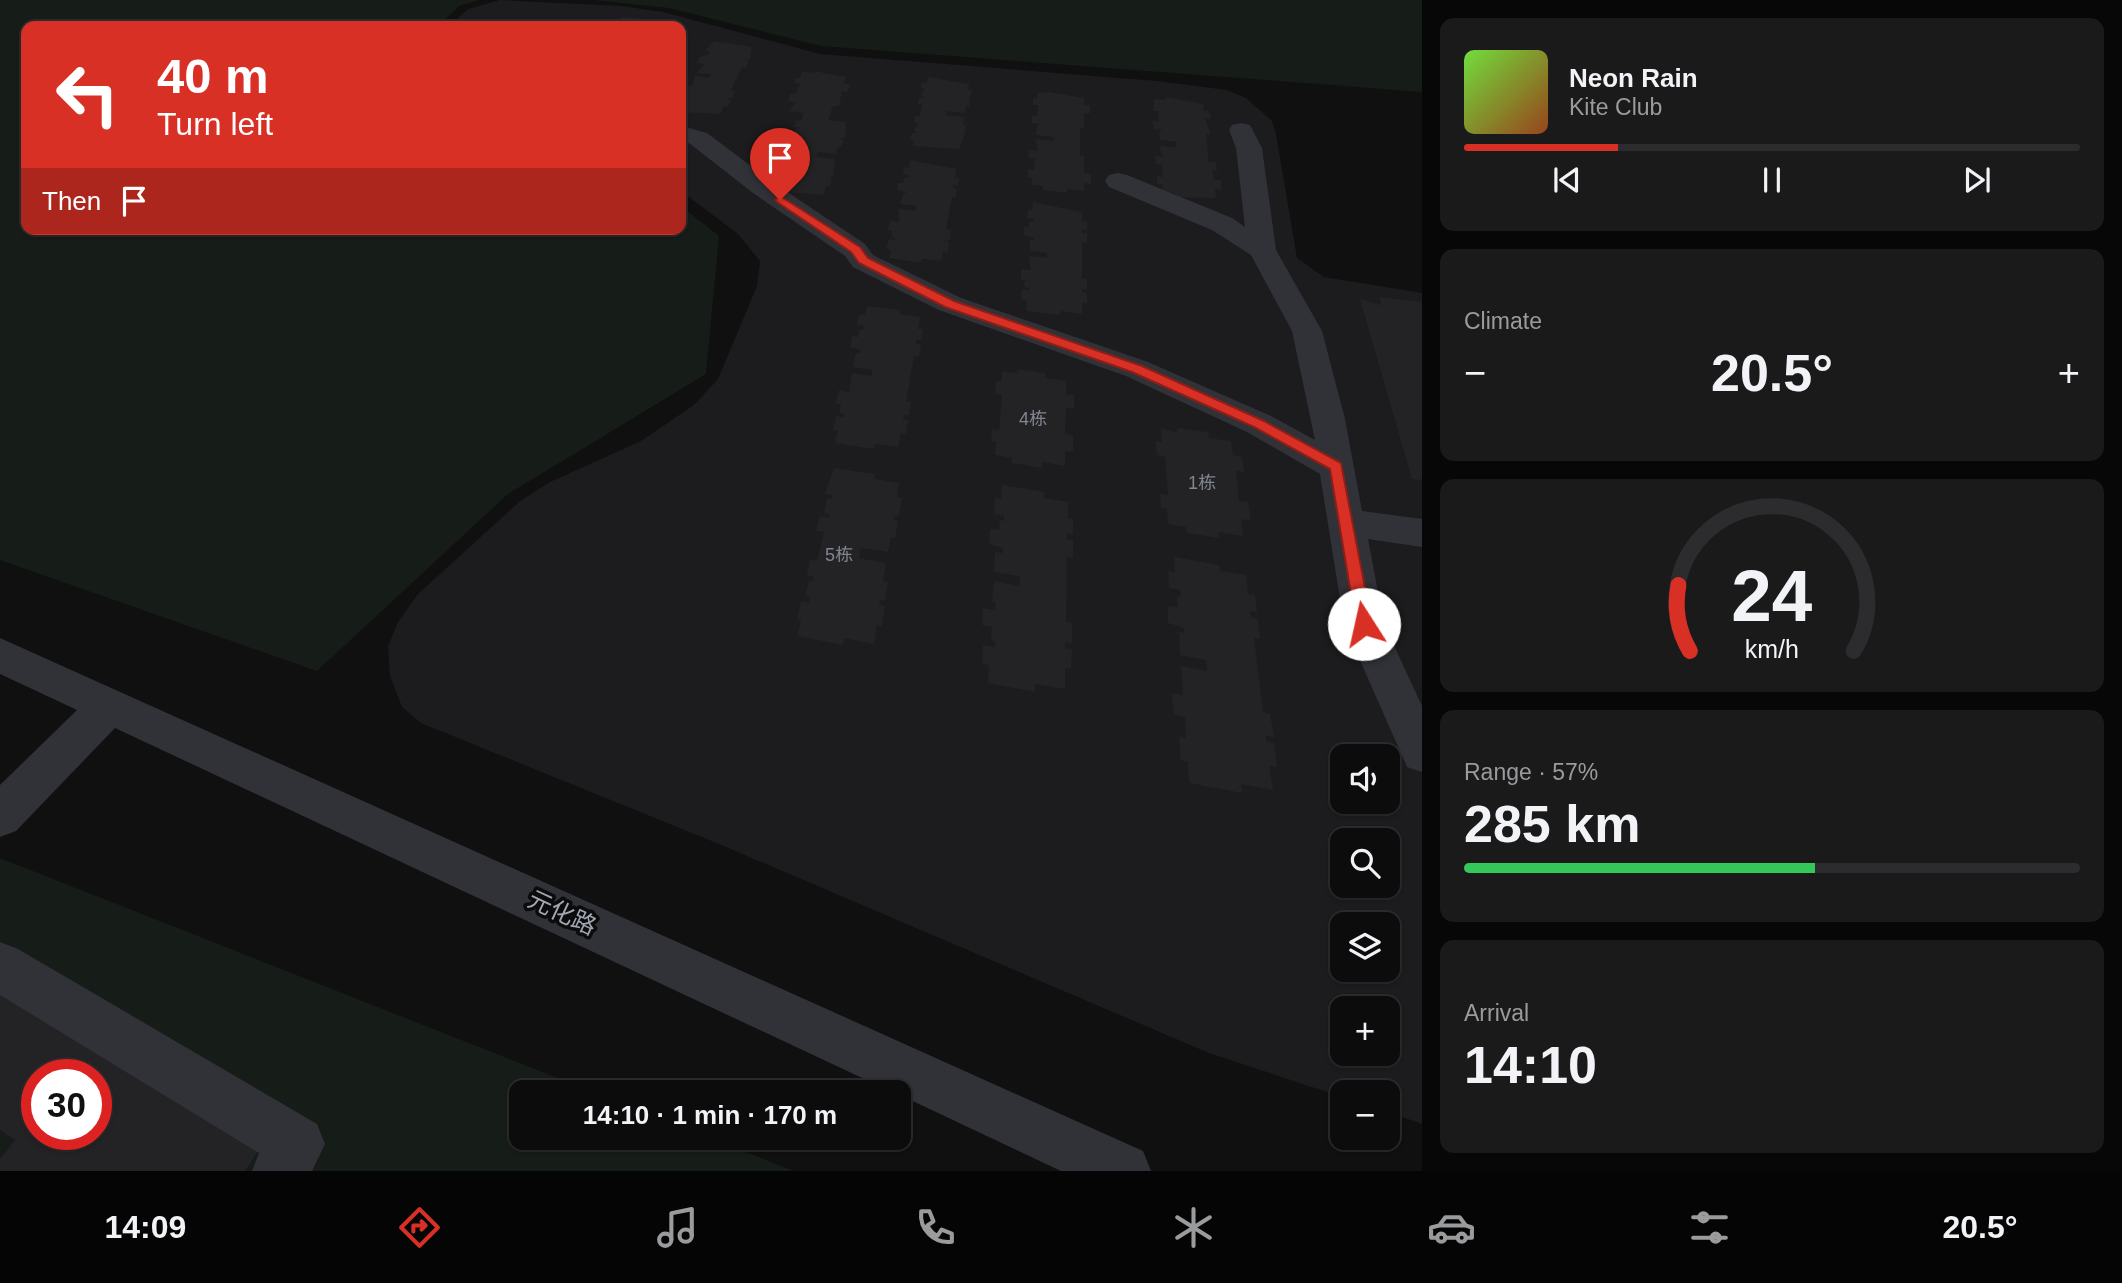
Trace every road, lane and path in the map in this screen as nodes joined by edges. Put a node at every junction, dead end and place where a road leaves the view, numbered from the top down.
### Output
1 (1241, 130) dead end
2 (686, 134) edge
3 (1118, 181) dead end
4 (1262, 250) junction
5 (1336, 467) junction
6 (1346, 522) junction
7 (1422, 533) edge
8 (0, 655) edge
9 (110, 705) junction
10 (1422, 753) edge
11 (0, 816) edge
12 (0, 967) edge
13 (280, 1171) edge
14 (1123, 1171) edge

1 - 4 street
2 - 5 street
3 - 4 street
4 - 5 street
5 - 6 street
6 - 7 street
6 - 10 street
8 - 9 street, 元化路
9 - 11 street
9 - 14 street, 元化路
12 - 13 street

